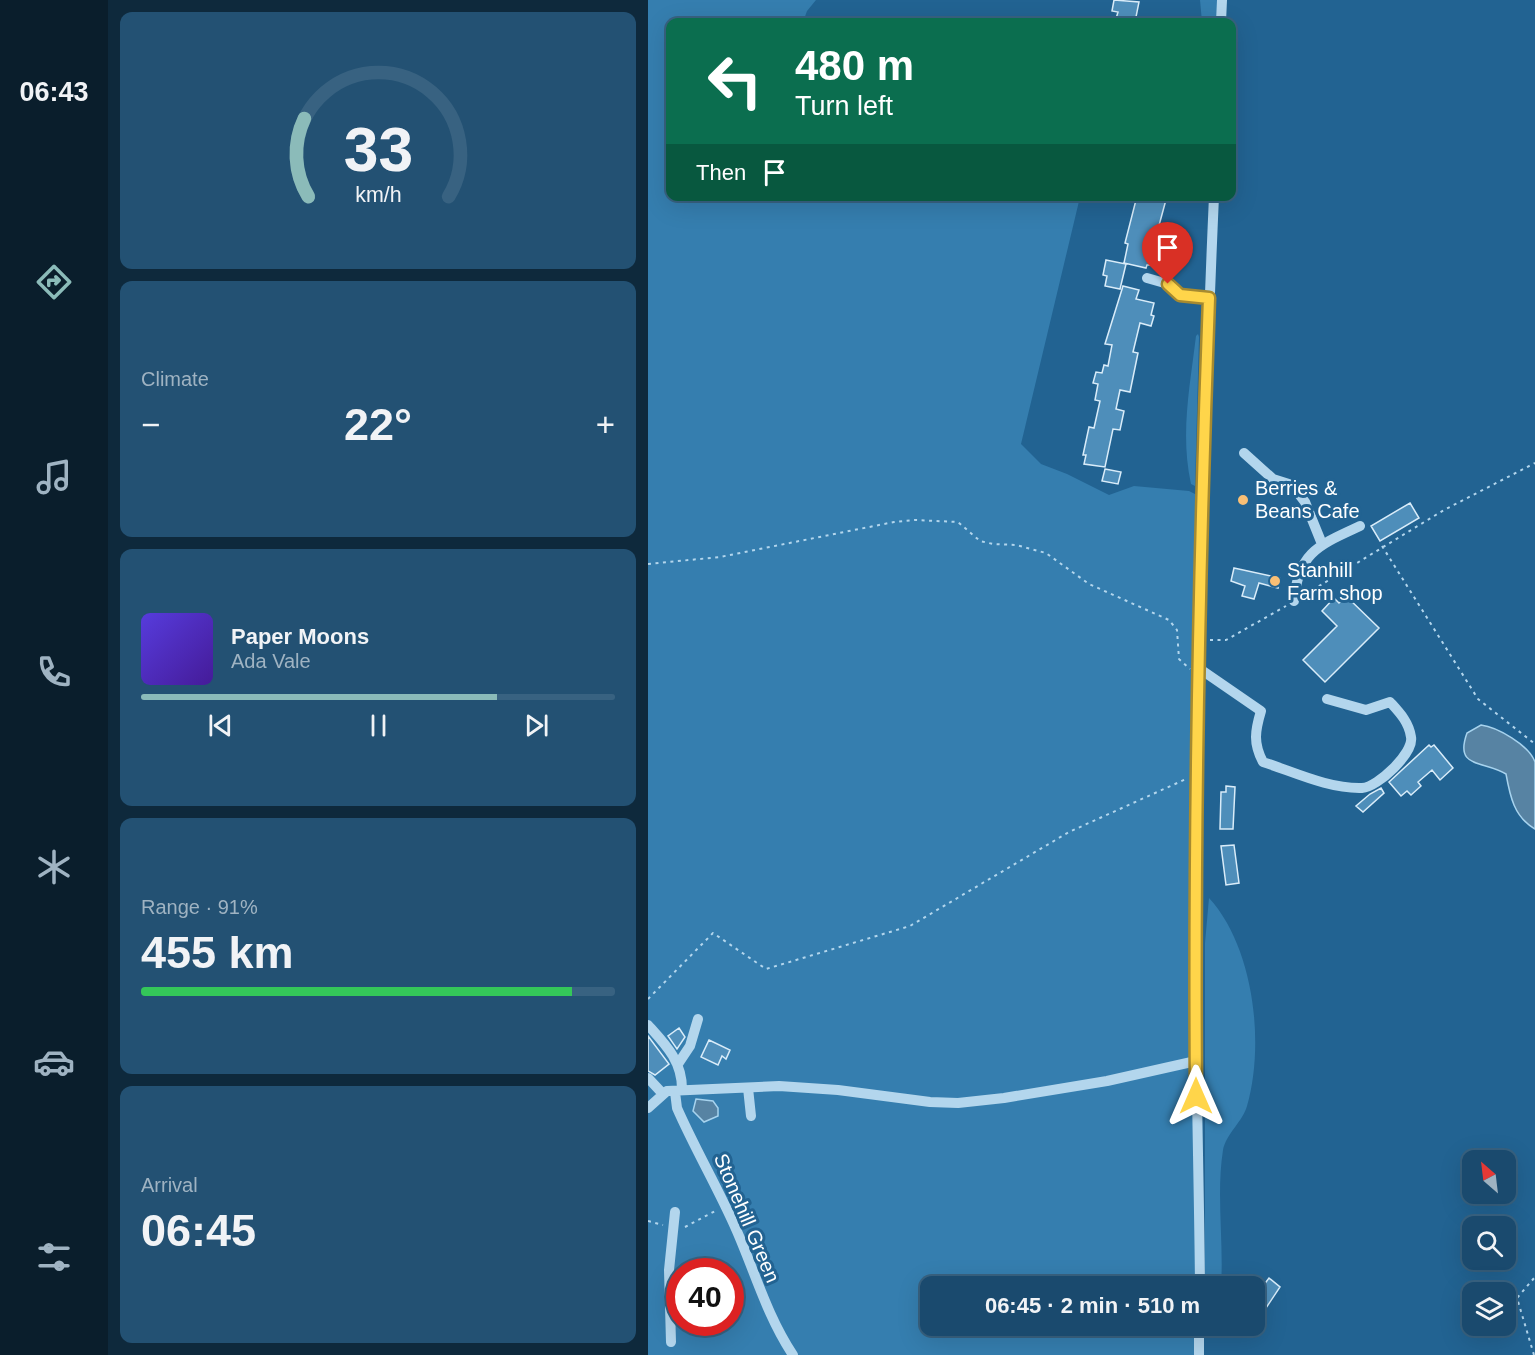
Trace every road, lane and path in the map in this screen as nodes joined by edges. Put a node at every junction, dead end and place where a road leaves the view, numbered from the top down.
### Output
1 (1221, 0) edge
2 (1221, 18) edge
3 (1214, 201) edge
4 (1147, 278) dead end
5 (1209, 298) junction
6 (1244, 453) dead end
7 (1535, 463) edge
8 (1360, 526) dead end
9 (1322, 544) junction
10 (1382, 546) junction
11 (648, 564) edge
12 (1294, 602) junction
13 (1200, 640) junction
14 (1196, 670) junction
15 (1327, 699) dead end
16 (1535, 744) edge
17 (1198, 776) junction
18 (648, 999) edge
19 (698, 1018) dead end
20 (648, 1025) edge
21 (1196, 1060) junction
22 (678, 1064) junction
23 (648, 1078) edge
24 (748, 1088) junction
25 (673, 1092) junction
26 (648, 1108) edge
27 (751, 1116) dead end
28 (726, 1206) junction
29 (675, 1212) dead end
30 (648, 1221) edge
31 (672, 1229) junction
32 (1200, 1276) edge
33 (1535, 1277) edge
34 (1199, 1336) edge
35 (670, 1342) dead end
36 (793, 1355) edge
37 (1199, 1355) edge
38 (1534, 1355) edge

1 - 2 street
3 - 5 street
4 - 5 street
5 - 13 street
6 - 9 street
7 - 10 path
8 - 9 street
9 - 12 street
10 - 12 path
10 - 16 path
11 - 14 path
12 - 13 path
13 - 14 street
14 - 15 street
14 - 17 street
17 - 18 path
17 - 21 street
19 - 22 street
20 - 22 street
21 - 24 street
21 - 32 street
22 - 25 street, Stonehill Green
23 - 25 street
24 - 25 street
24 - 27 street
25 - 26 street
25 - 28 street, Stonehill Green
28 - 31 path
28 - 36 street, Stonehill Green
29 - 31 street
30 - 31 path
31 - 35 street
33 - 38 path
34 - 37 street

